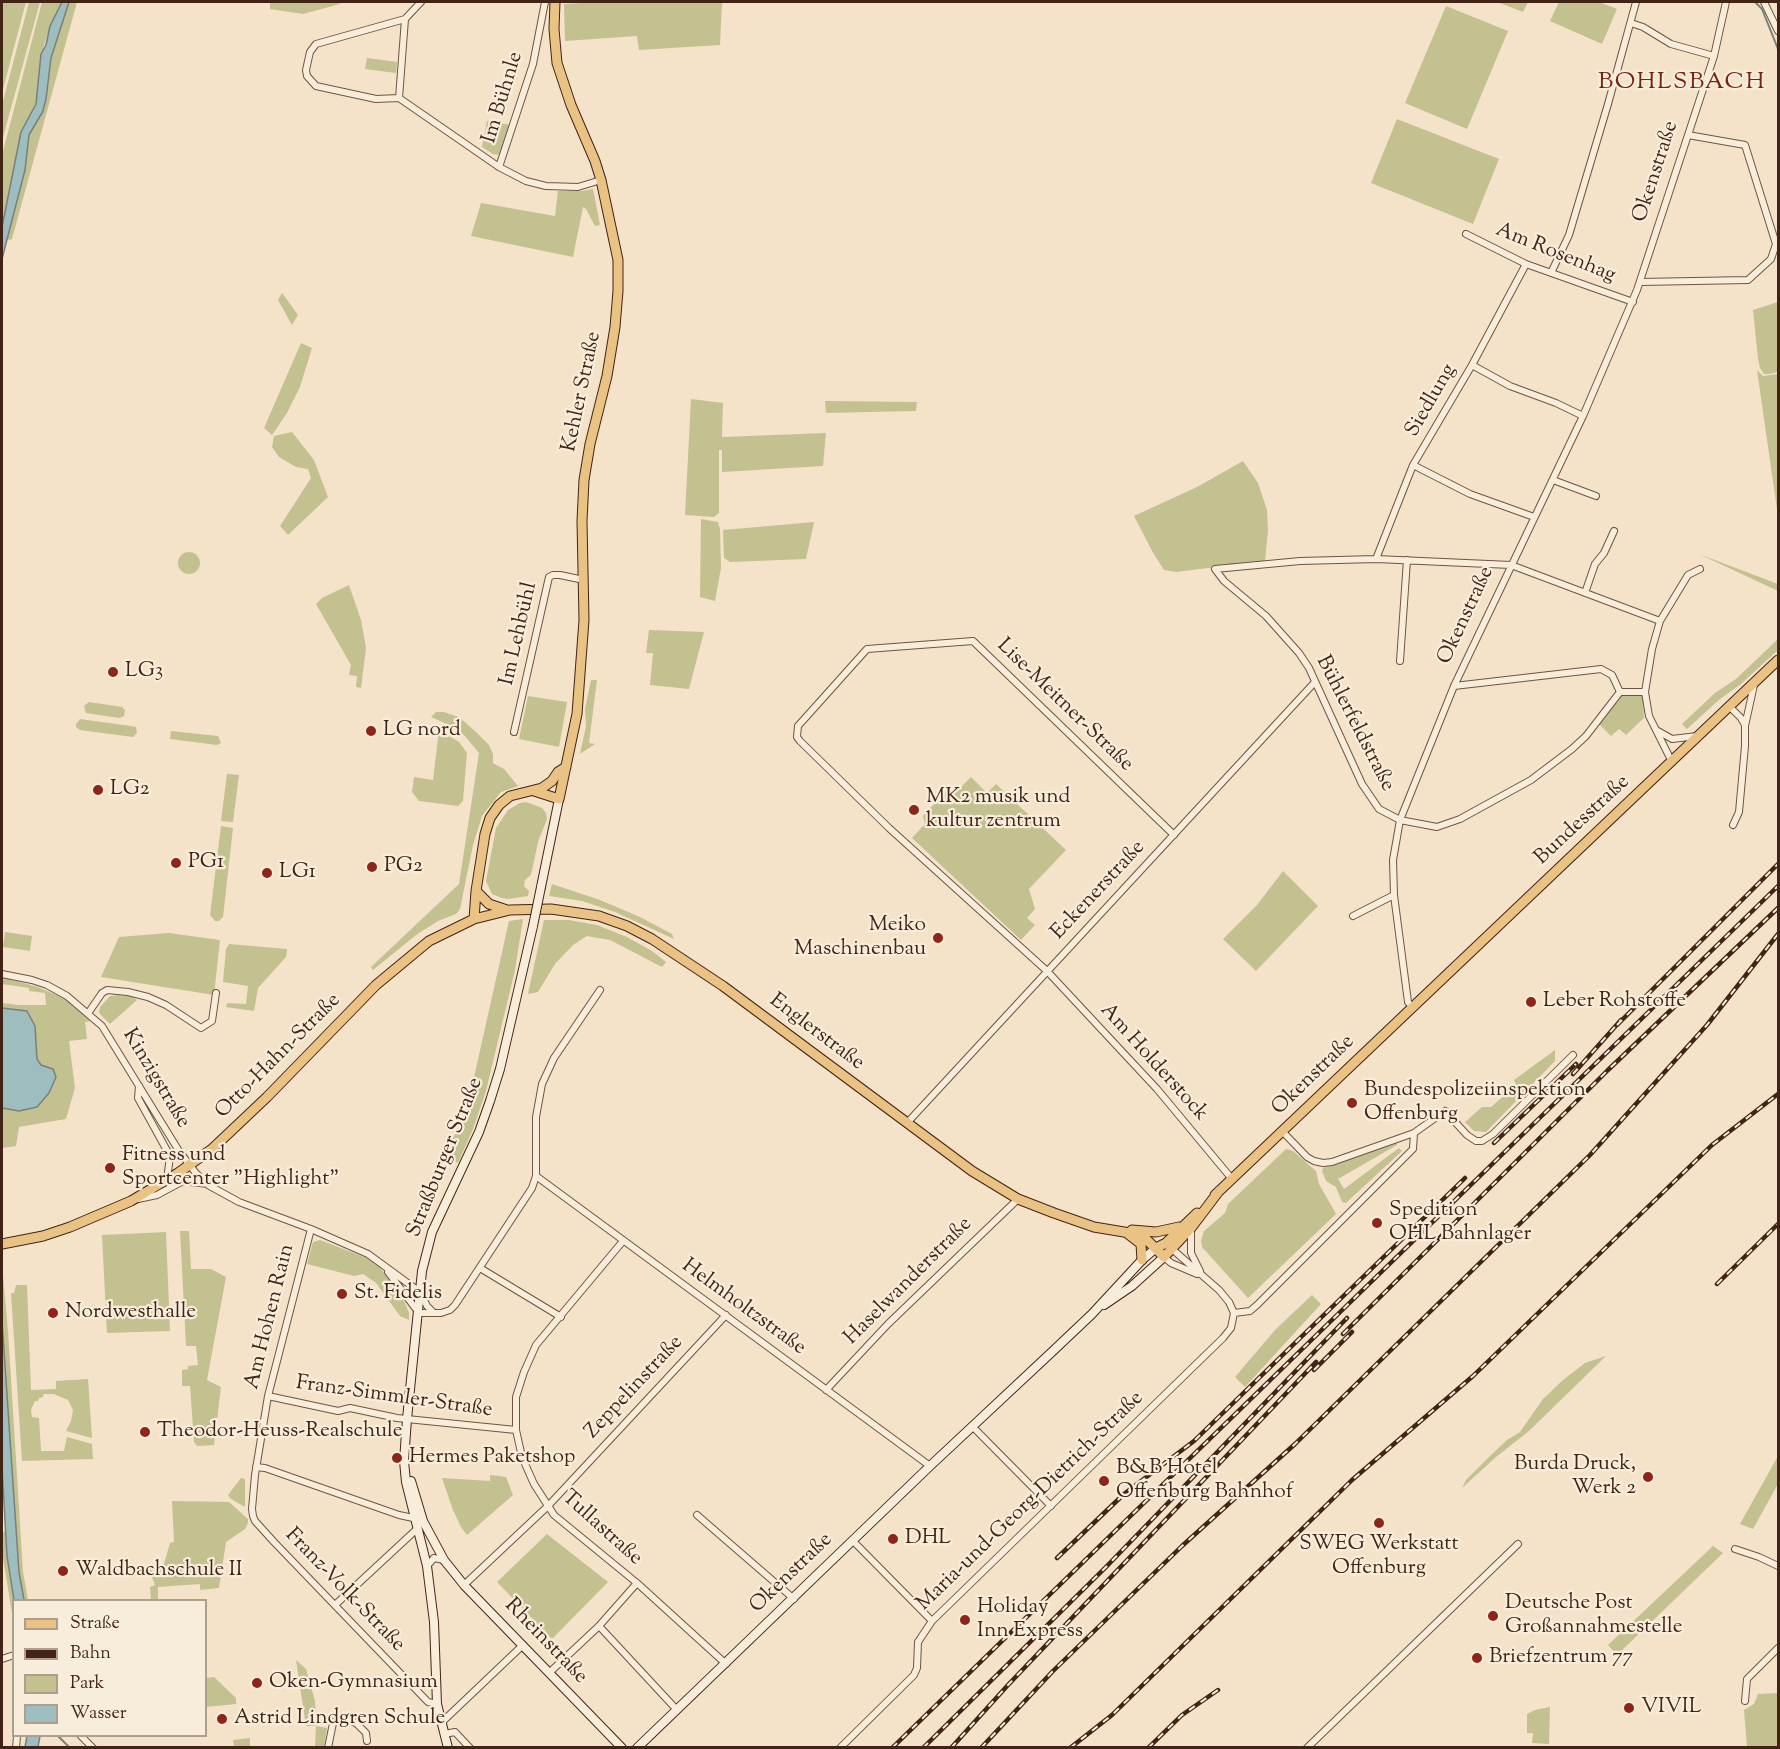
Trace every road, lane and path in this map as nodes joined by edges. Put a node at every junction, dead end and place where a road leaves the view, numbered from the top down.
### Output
1 (421, 2) edge
2 (545, 2) edge
3 (555, 2) edge
4 (1630, 2) edge
5 (1636, 2) edge
6 (1726, 2) edge
7 (1764, 2) edge
8 (1634, 9) junction
9 (405, 19) junction
10 (1631, 23) junction
11 (1779, 31) edge
12 (1714, 56) junction
13 (399, 98) junction
14 (1688, 135) junction
15 (499, 167) junction
16 (601, 180) junction
17 (1466, 234) dead end
18 (1526, 264) junction
19 (1551, 273) junction
20 (1641, 282) junction
21 (1633, 302) junction
22 (1472, 365) junction
23 (1583, 416) junction
24 (1413, 465) junction
25 (1553, 480) junction
26 (1596, 496) dead end
27 (1534, 517) junction
28 (1614, 531) dead end
29 (1376, 559) junction
30 (1407, 560) junction
31 (1511, 565) junction
32 (1700, 569) dead end
33 (584, 580) junction
34 (1585, 593) junction
35 (1660, 621) junction
36 (1779, 660) edge
37 (1400, 661) dead end
38 (1315, 682) junction
39 (1754, 683) junction
40 (1454, 686) junction
41 (1620, 692) junction
42 (1645, 692) junction
43 (1729, 706) junction
44 (1745, 726) junction
45 (1655, 729) junction
46 (514, 732) dead end
47 (1699, 736) junction
48 (1672, 762) junction
49 (566, 767) junction
50 (534, 791) junction
51 (559, 798) junction
52 (1400, 820) junction
53 (1733, 825) dead end
54 (1173, 835) junction
55 (476, 891) junction
56 (1394, 895) junction
57 (510, 910) junction
58 (1353, 916) dead end
59 (474, 919) junction
60 (1047, 971) junction
61 (2, 974) edge
62 (600, 990) dead end
63 (216, 993) dead end
64 (1412, 1007) junction
65 (88, 1012) junction
66 (1573, 1055) dead end
67 (139, 1085) junction
68 (907, 1123) junction
69 (1282, 1131) junction
70 (1414, 1132) junction
71 (190, 1165) junction
72 (536, 1176) junction
73 (1232, 1179) junction
74 (167, 1180) junction
75 (208, 1185) junction
76 (1018, 1199) junction
77 (130, 1202) junction
78 (1189, 1225) junction
79 (311, 1229) junction
80 (1123, 1231) junction
81 (1156, 1232) junction
82 (623, 1241) junction
83 (4, 1244) edge
84 (1169, 1246) junction
85 (1156, 1248) junction
86 (1164, 1257) junction
87 (1142, 1260) junction
88 (384, 1267) junction
89 (480, 1268) junction
90 (1203, 1276) junction
91 (400, 1288) junction
92 (420, 1292) junction
93 (433, 1312) junction
94 (419, 1313) junction
95 (1234, 1313) junction
96 (1092, 1314) junction
97 (726, 1315) junction
98 (561, 1317) junction
99 (826, 1390) junction
100 (268, 1396) junction
101 (407, 1419) junction
102 (972, 1426) junction
103 (516, 1430) junction
104 (930, 1466) junction
105 (256, 1467) junction
106 (548, 1506) junction
107 (1051, 1506) junction
108 (697, 1515) dead end
109 (255, 1521) joint
110 (419, 1523) junction
111 (853, 1541) junction
112 (1518, 1544) dead end
113 (1735, 1549) dead end
114 (444, 1560) junction
115 (427, 1566) junction
116 (1779, 1566) edge
117 (637, 1583) junction
118 (464, 1585) junction
119 (794, 1599) junction
120 (335, 1605) junction
121 (932, 1621) junction
122 (598, 1626) junction
123 (523, 1645) junction
124 (1779, 1648) edge
125 (726, 1664) junction
126 (550, 1672) junction
127 (1745, 1701) dead end
128 (437, 1704) junction
129 (677, 1710) junction
130 (441, 1724) junction
131 (444, 1734) junction
132 (82, 1737) edge
133 (368, 1741) dead end
134 (93, 1748) edge
135 (328, 1748) edge
136 (448, 1748) edge
137 (470, 1748) edge
138 (622, 1748) edge
139 (637, 1748) edge
140 (840, 1748) edge
141 (1307, 1748) edge

1 - 9 street
2 - 15 street, Im Bühnle
3 - 16 main road, Kehler Straße
4 - 8 street
5 - 8 street
6 - 12 street, Okenstraße
7 - 11 street
8 - 10 street
9 - 13 street
9 - 13 street
10 - 12 street
10 - 19 street
12 - 14 street, Okenstraße
13 - 15 street
14 - 20 street, Okenstraße
14 - 20 street
15 - 16 street
16 - 33 main road, Kehler Straße
17 - 18 street, Am Rosenhag
18 - 19 street, Am Rosenhag
18 - 22 street, Siedlung
19 - 21 street, Am Rosenhag
20 - 21 street, Okenstraße
21 - 23 street, Okenstraße
22 - 23 street
22 - 24 street, Siedlung
23 - 25 street, Okenstraße
24 - 27 street
24 - 29 street, Siedlung
25 - 26 street
25 - 27 street, Okenstraße
27 - 31 street, Okenstraße
28 - 34 street
29 - 30 street, Bühlerfeldstraße
29 - 38 street, Bühlerfeldstraße
30 - 31 street, Bühlerfeldstraße
30 - 37 street
31 - 34 street, Bühlerfeldstraße
31 - 40 street, Okenstraße
32 - 35 street
33 - 46 street, Im Lehbühl
33 - 49 main road, Kehler Straße
34 - 35 street, Bühlerfeldstraße
35 - 42 street
36 - 39 main road, Bundesstraße
38 - 52 street, Bühlerfeldstraße
38 - 54 street, Eckenerstraße
39 - 43 main road, Bundesstraße
39 - 44 street
40 - 41 street
40 - 52 street, Okenstraße
41 - 42 street
41 - 52 street
42 - 45 street
43 - 44 street
43 - 47 main road, Bundesstraße
44 - 53 street
45 - 47 street
45 - 48 street
47 - 48 main road, Bundesstraße
48 - 64 main road, Bundesstraße
49 - 50 main road
49 - 51 main road, Kehler Straße
50 - 51 main road
50 - 55 main road
51 - 92 main road, Straßburger Straße, bridge
52 - 56 street, Okenstraße
54 - 60 street, Eckenerstraße
54 - 60 street, Lise-Meitner-Straße
55 - 57 main road
55 - 59 main road
56 - 58 street
56 - 64 street, Okenstraße
57 - 59 main road, Englerstraße
57 - 68 main road, Englerstraße
59 - 71 main road, Otto-Hahn-Straße
60 - 68 street, Eckenerstraße
60 - 73 street, Am Holderstock
61 - 65 street, Kinzigstraße
62 - 72 street
63 - 65 street, Kinzigstraße
64 - 69 main road, Okenstraße
65 - 67 street, Kinzigstraße
66 - 70 street
67 - 71 street, Kinzigstraße
67 - 74 street
68 - 76 main road, Englerstraße
69 - 70 street
69 - 73 main road, Okenstraße
70 - 95 street
71 - 74 main road, Otto-Hahn-Straße
71 - 75 street, Kinzigstraße
72 - 82 street, Helmholtzstraße
72 - 89 street
73 - 78 main road, Okenstraße
74 - 77 main road, Otto-Hahn-Straße
75 - 77 street
75 - 79 street
76 - 80 main road, Englerstraße
76 - 99 street, Haselwanderstraße
77 - 83 main road, Otto-Hahn-Straße
78 - 81 main road, Englerstraße
78 - 84 main road, Okenstraße
78 - 90 street
79 - 88 street
79 - 100 street, Am Hohen Rain
80 - 81 main road, Englerstraße
80 - 85 main road, Englerstraße
80 - 87 main road
81 - 84 main road
82 - 97 street, Helmholtzstraße
82 - 98 street, Tullastraße
84 - 85 main road, Okenstraße
84 - 86 main road, Okenstraße
84 - 90 street
85 - 86 main road, Englerstraße
85 - 87 main road, Okenstraße
86 - 90 street
86 - 96 main road, Okenstraße
87 - 96 main road, Okenstraße
88 - 91 street
88 - 92 street
89 - 93 street
89 - 98 street
90 - 95 street
91 - 92 street
91 - 94 street
92 - 93 street
92 - 94 main road, Straßburger Straße
93 - 94 street
94 - 101 main road, Straßburger Straße
95 - 107 street, Maria-und-Georg-Dietrich-Straße
96 - 102 main road, Okenstraße
97 - 99 street, Helmholtzstraße
97 - 106 street, Zeppelinstraße
98 - 103 street, Tullastraße
99 - 104 street, Helmholtzstraße
100 - 101 street, Franz-Simmler-Straße
100 - 105 street, Am Hohen Rain
101 - 103 street, Franz-Simmler-Straße
101 - 110 main road, Straßburger Straße
102 - 104 main road, Okenstraße
102 - 107 street
103 - 106 street, Tullastraße
104 - 111 main road, Okenstraße
105 - 109 street, Am Hohen Rain
105 - 110 street
106 - 117 street, Tullastraße
106 - 118 street, Zeppelinstraße
107 - 121 street, Maria-und-Georg-Dietrich-Straße
108 - 119 street
109 - 120 street, Franz-Volk-Straße
110 - 114 main road, Rheinstraße
110 - 115 main road, Straßburger Straße
110 - 120 street
111 - 119 main road, Okenstraße
111 - 121 street
112 - 141 street
113 - 116 street
114 - 115 street
114 - 118 main road, Rheinstraße
115 - 128 main road, Straßburger Straße
117 - 122 street
117 - 125 street, Tullastraße
118 - 123 main road, Rheinstraße
119 - 125 main road, Okenstraße
120 - 128 street, Franz-Volk-Straße
121 - 140 street, Maria-und-Georg-Dietrich-Straße
122 - 126 street
122 - 129 street
123 - 126 main road, Rheinstraße
123 - 130 street
124 - 127 street
125 - 129 main road, Okenstraße
126 - 138 main road, Rheinstraße
128 - 130 main road, Straßburger Straße
129 - 139 main road, Okenstraße
130 - 131 main road, Straßburger Straße
131 - 136 main road, Straßburger Straße
131 - 137 street
132 - 134 street
133 - 135 street

